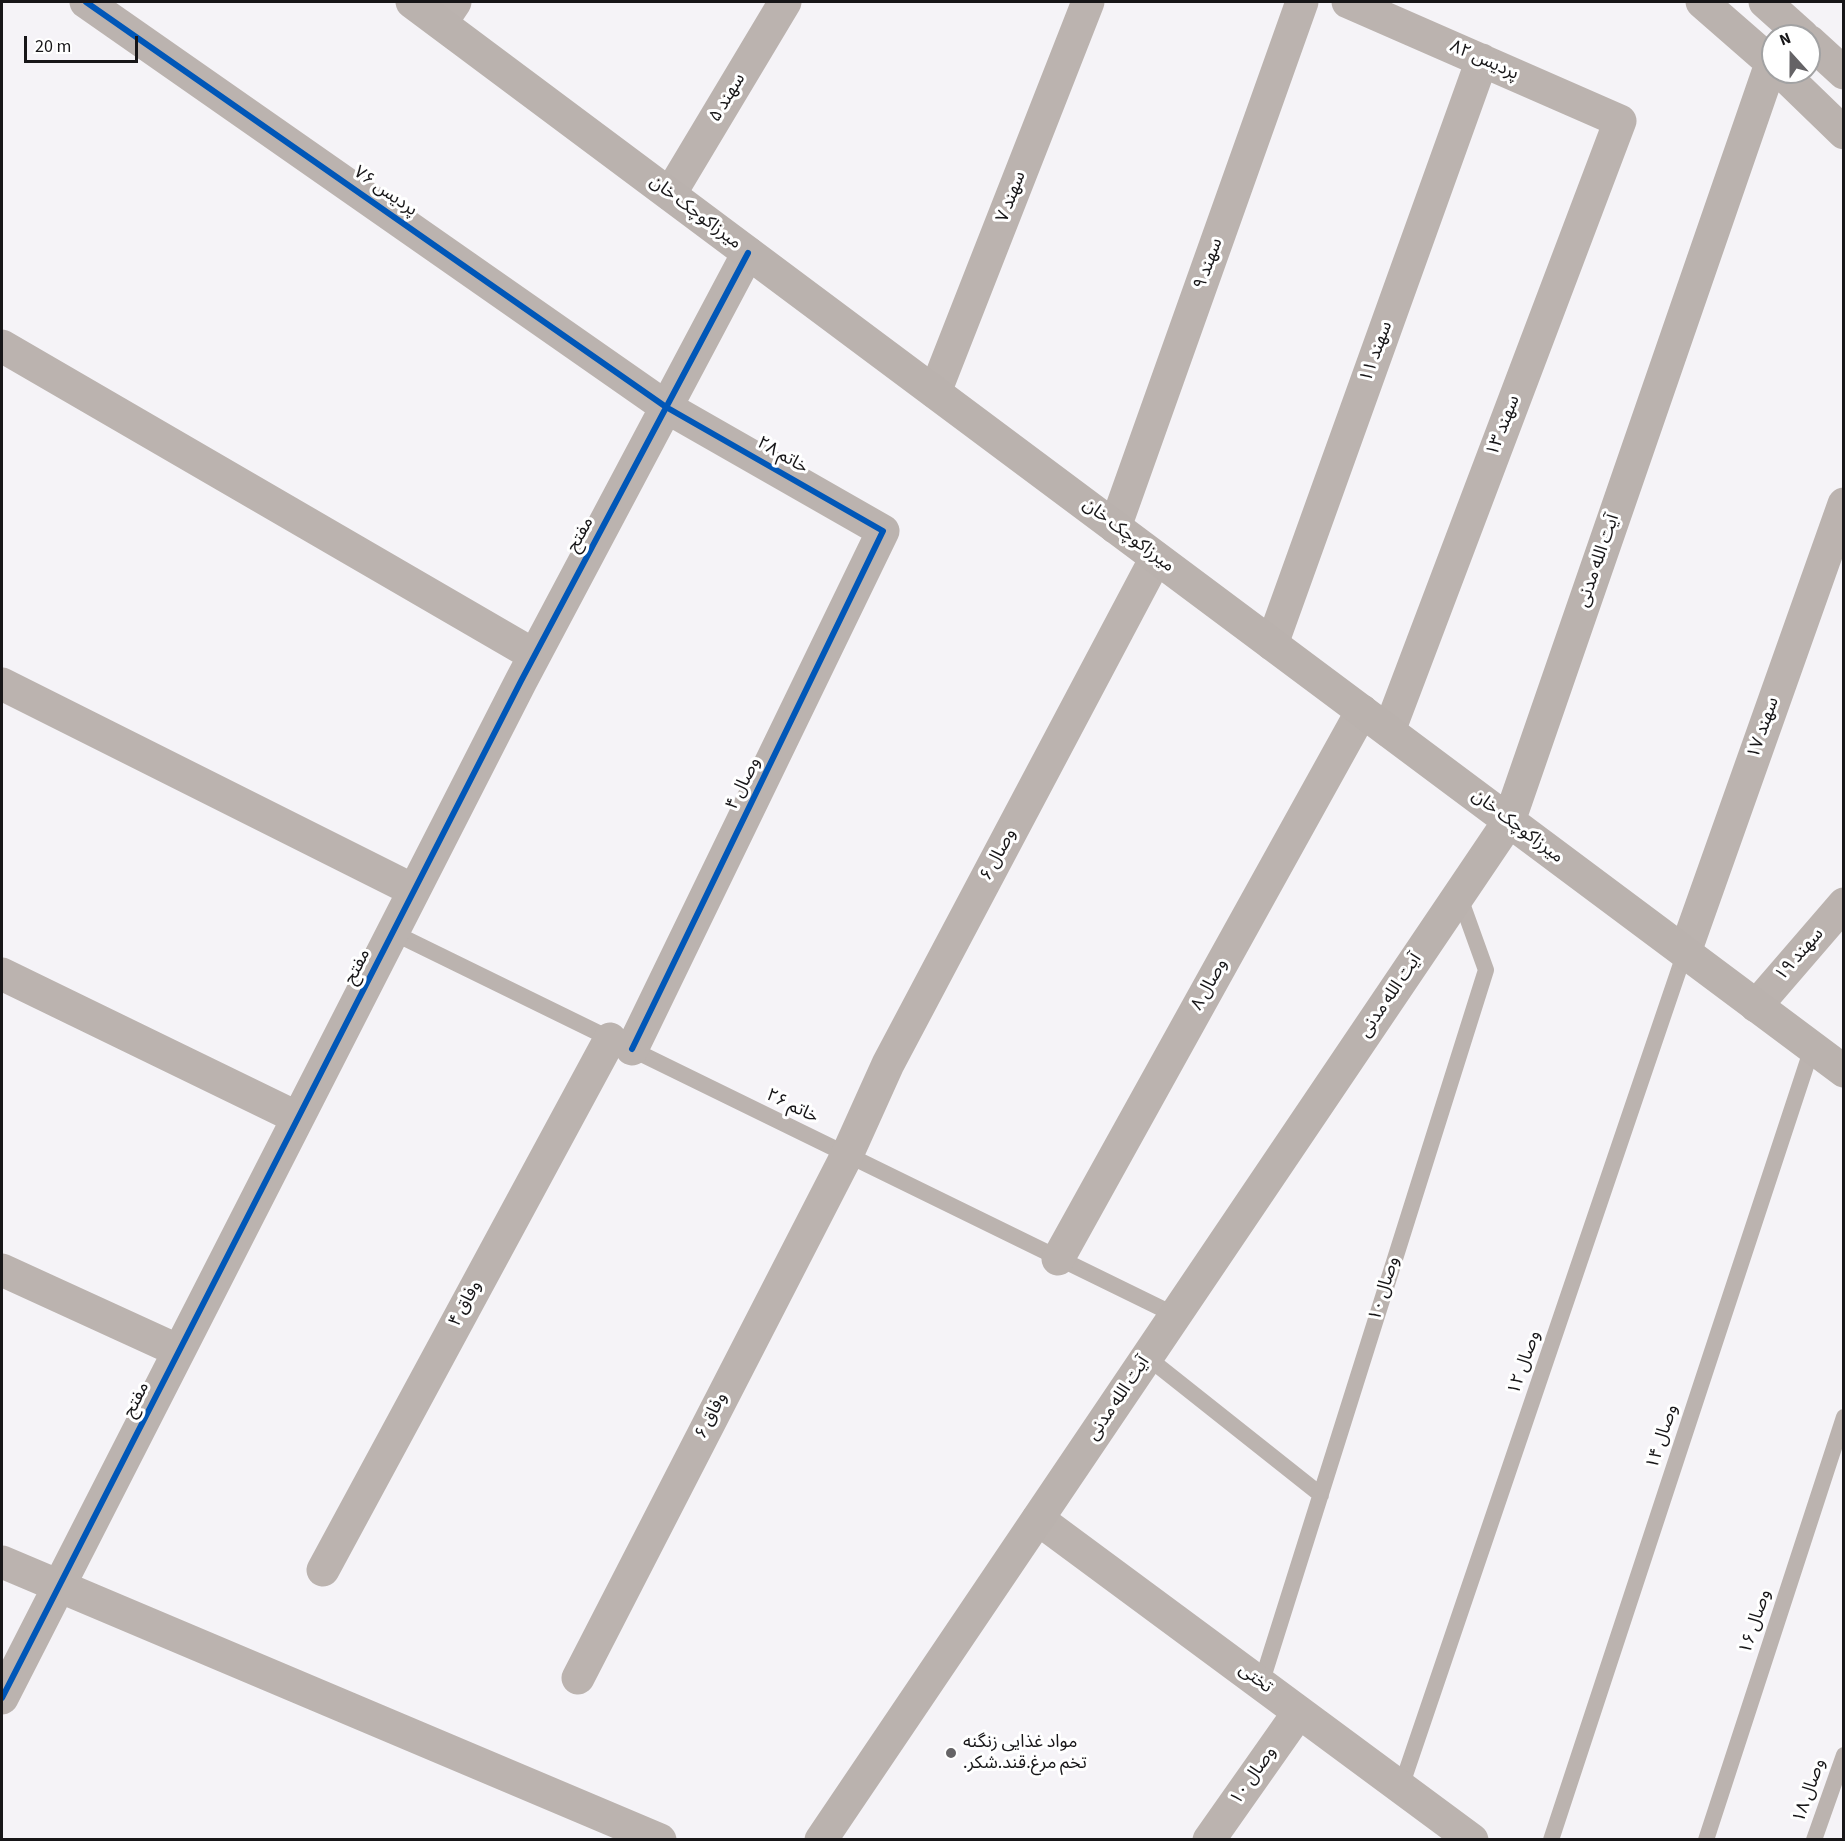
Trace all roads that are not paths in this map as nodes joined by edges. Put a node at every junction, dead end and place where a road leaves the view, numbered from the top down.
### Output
1 (86, 2) edge
2 (412, 2) edge
3 (785, 2) edge
4 (1088, 2) edge
5 (1302, 2) edge
6 (1348, 2) edge
7 (1702, 2) edge
8 (448, 12) edge
9 (1761, 32) edge
10 (1482, 60) junction
11 (1821, 62) edge
12 (1844, 73) edge
13 (1769, 84) edge
14 (1811, 84) edge
15 (1620, 121) joint
16 (1844, 133) edge
17 (670, 194) junction
18 (748, 253) junction
19 (2, 346) edge
20 (935, 392) junction
21 (666, 407) junction
22 (1844, 504) edge
23 (1115, 527) junction
24 (883, 531) joint
25 (1156, 558) junction
26 (1272, 644) junction
27 (534, 655) junction
28 (2, 684) edge
29 (1362, 711) junction
30 (1389, 731) junction
31 (1509, 821) junction
32 (414, 890) junction
33 (1459, 895) junction
34 (1844, 904) edge
35 (392, 932) junction
36 (1685, 952) junction
37 (2, 974) edge
38 (1756, 1006) junction
39 (621, 1044) junction
40 (1812, 1048) junction
41 (1844, 1071) edge
42 (298, 1118) junction
43 (847, 1155) junction
44 (1058, 1259) junction
45 (2, 1270) edge
46 (1175, 1315) junction
47 (179, 1351) junction
48 (1148, 1357) junction
49 (1844, 1417) edge
50 (1321, 1495) junction
51 (1038, 1519) junction
52 (2, 1563) edge
53 (323, 1570) dead end
54 (58, 1588) junction
55 (578, 1678) dead end
56 (1261, 1684) junction
57 (2, 1698) edge
58 (1299, 1712) junction
59 (1844, 1755) edge
60 (1401, 1787) junction
61 (660, 1839) edge
62 (821, 1839) edge
63 (1209, 1839) edge
64 (1472, 1839) edge
65 (1551, 1839) edge
66 (1706, 1839) edge
67 (1814, 1839) edge

1 - 21 street, پردیس ۷۶
2 - 8 main road, میرزاکوچک خان
3 - 17 street, سهند ۵
4 - 20 street, سهند ۷
5 - 23 street, سهند ۹
6 - 10 street, پردیس ۸۲
7 - 9 main road
8 - 17 main road, میرزاکوچک خان
10 - 15 street, پردیس ۸۲
10 - 26 street, سهند ۱۱
11 - 12 main road
13 - 31 main road, آیت الله مدنی
14 - 16 main road
15 - 30 street, سهند ۱۳
17 - 18 main road, میرزاکوچک خان
18 - 20 main road, میرزاکوچک خان
18 - 21 street, مفتح
19 - 27 street
20 - 23 main road, میرزاکوچک خان
21 - 24 street, خاتم ۲۸
21 - 27 street, مفتح
22 - 36 street, سهند ۱۷
23 - 25 main road, میرزاکوچک خان
24 - 39 street, وصال ۴
25 - 26 main road, میرزاکوچک خان
25 - 43 street, وصال ۶
26 - 29 main road, میرزاکوچک خان
27 - 32 street, مفتح
28 - 32 street
29 - 30 main road, میرزاکوچک خان
29 - 44 street, وصال ۸
30 - 31 main road, میرزاکوچک خان
31 - 33 main road, آیت الله مدنی
31 - 36 main road, میرزاکوچک خان
32 - 35 street, مفتح
33 - 46 main road, آیت الله مدنی
33 - 50 lane, وصال ۱۰
34 - 38 street, سهند ۱۹
35 - 39 lane, خاتم ۲۶
35 - 42 street, مفتح
36 - 38 main road, میرزاکوچک خان
36 - 60 lane, وصال ۱۲
37 - 42 street
38 - 40 main road, میرزاکوچک خان
39 - 43 lane, خاتم ۲۶
39 - 53 street, وفاق ۴
40 - 41 main road, میرزاکوچک خان
40 - 65 lane, وصال ۱۴
42 - 47 street, مفتح
43 - 44 lane, خاتم ۲۶
43 - 55 street, وفاق ۶
44 - 46 lane, خاتم ۲۶
45 - 47 street
46 - 48 main road, آیت الله مدنی
47 - 54 street, مفتح
48 - 50 lane
48 - 51 main road, آیت الله مدنی
49 - 66 lane, وصال ۱۶
50 - 56 lane, وصال ۱۰
51 - 56 street, تختی
51 - 62 main road, آیت الله مدنی
52 - 54 street
54 - 57 street, مفتح
54 - 61 street
56 - 58 street, تختی
58 - 60 street, تختی
58 - 63 street, وصال ۱۰
59 - 67 lane, وصال ۱۸
60 - 64 street, تختی

